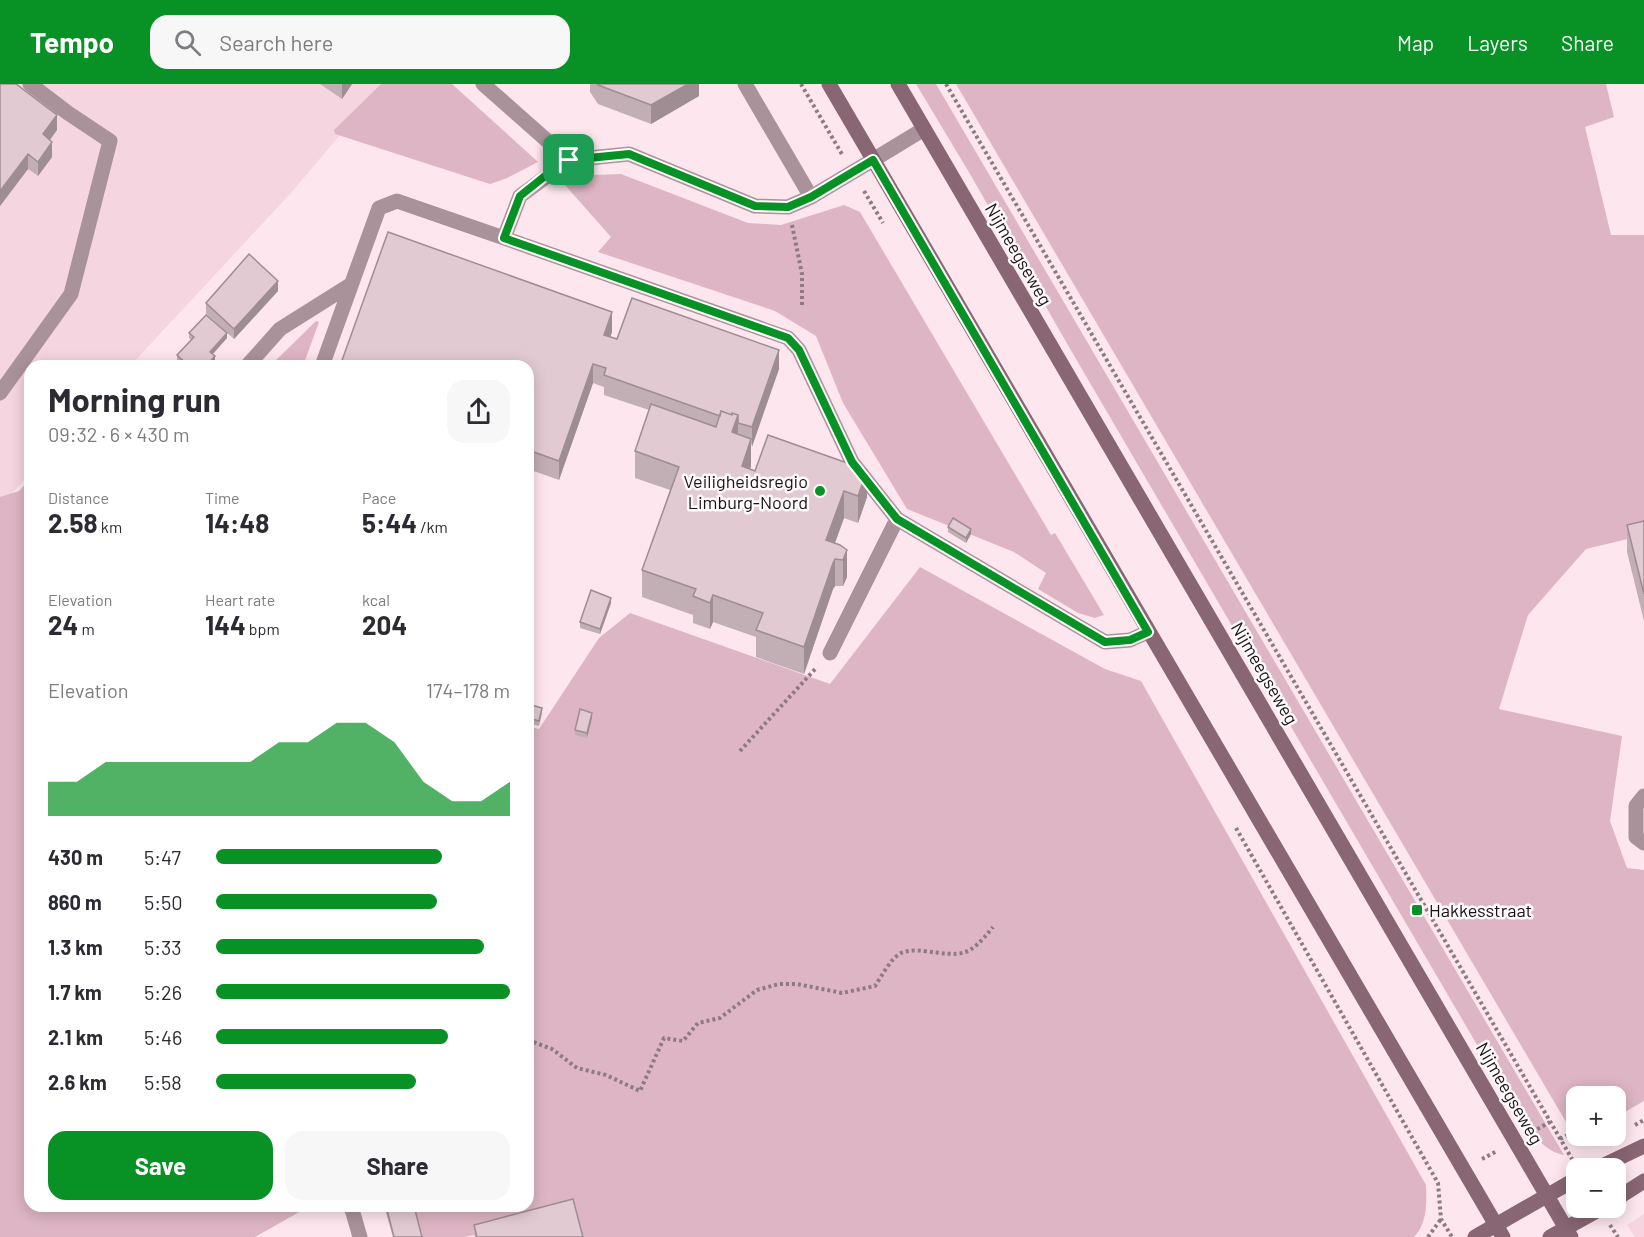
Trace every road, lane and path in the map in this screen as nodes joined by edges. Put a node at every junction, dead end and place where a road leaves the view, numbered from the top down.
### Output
1 (30, 84) edge
2 (483, 84) edge
3 (745, 84) edge
4 (829, 84) edge
5 (898, 84) edge
6 (946, 84) edge
7 (924, 129) junction
8 (569, 160) junction
9 (873, 160) junction
10 (811, 197) junction
11 (788, 207) junction
12 (504, 238) junction
13 (350, 285) junction
14 (802, 306) dead end
15 (252, 360) edge
16 (324, 360) edge
17 (0, 393) edge
18 (897, 519) junction
19 (1148, 632) junction
20 (830, 653) joint
21 (740, 751) dead end
22 (1644, 796) edge
23 (1234, 825) dead end
24 (1644, 843) edge
25 (993, 927) dead end
26 (534, 1042) edge
27 (1566, 1136) edge
28 (1560, 1139) junction
29 (1644, 1146) edge
30 (1571, 1158) edge
31 (1619, 1158) edge
32 (1644, 1181) edge
33 (1566, 1185) edge
34 (1626, 1193) edge
35 (1547, 1196) junction
36 (353, 1212) edge
37 (1588, 1218) edge
38 (1441, 1219) junction
39 (1499, 1231) edge
40 (1569, 1232) edge
41 (360, 1237) edge
42 (1428, 1237) edge
43 (1452, 1237) edge
44 (1475, 1237) edge
45 (1550, 1237) edge

1 - 17 street
2 - 8 street
3 - 10 street
4 - 9 main road
5 - 7 main road, Nijmeegseweg
6 - 28 path
7 - 9 street
7 - 35 main road, Nijmeegseweg
8 - 11 street
8 - 12 street
9 - 10 street
9 - 19 main road
10 - 11 street
11 - 14 path
12 - 13 street
12 - 18 street
13 - 15 street
13 - 16 street
18 - 19 street
18 - 20 street
19 - 39 main road
20 - 21 path
22 - 24 street
23 - 38 path
25 - 26 path
27 - 28 path
28 - 30 path
29 - 31 main road
32 - 34 main road
33 - 35 main road
35 - 39 main road
35 - 40 main road, Nijmeegseweg
36 - 41 street
37 - 40 main road
38 - 42 path
38 - 43 path
39 - 44 main road
40 - 45 main road

